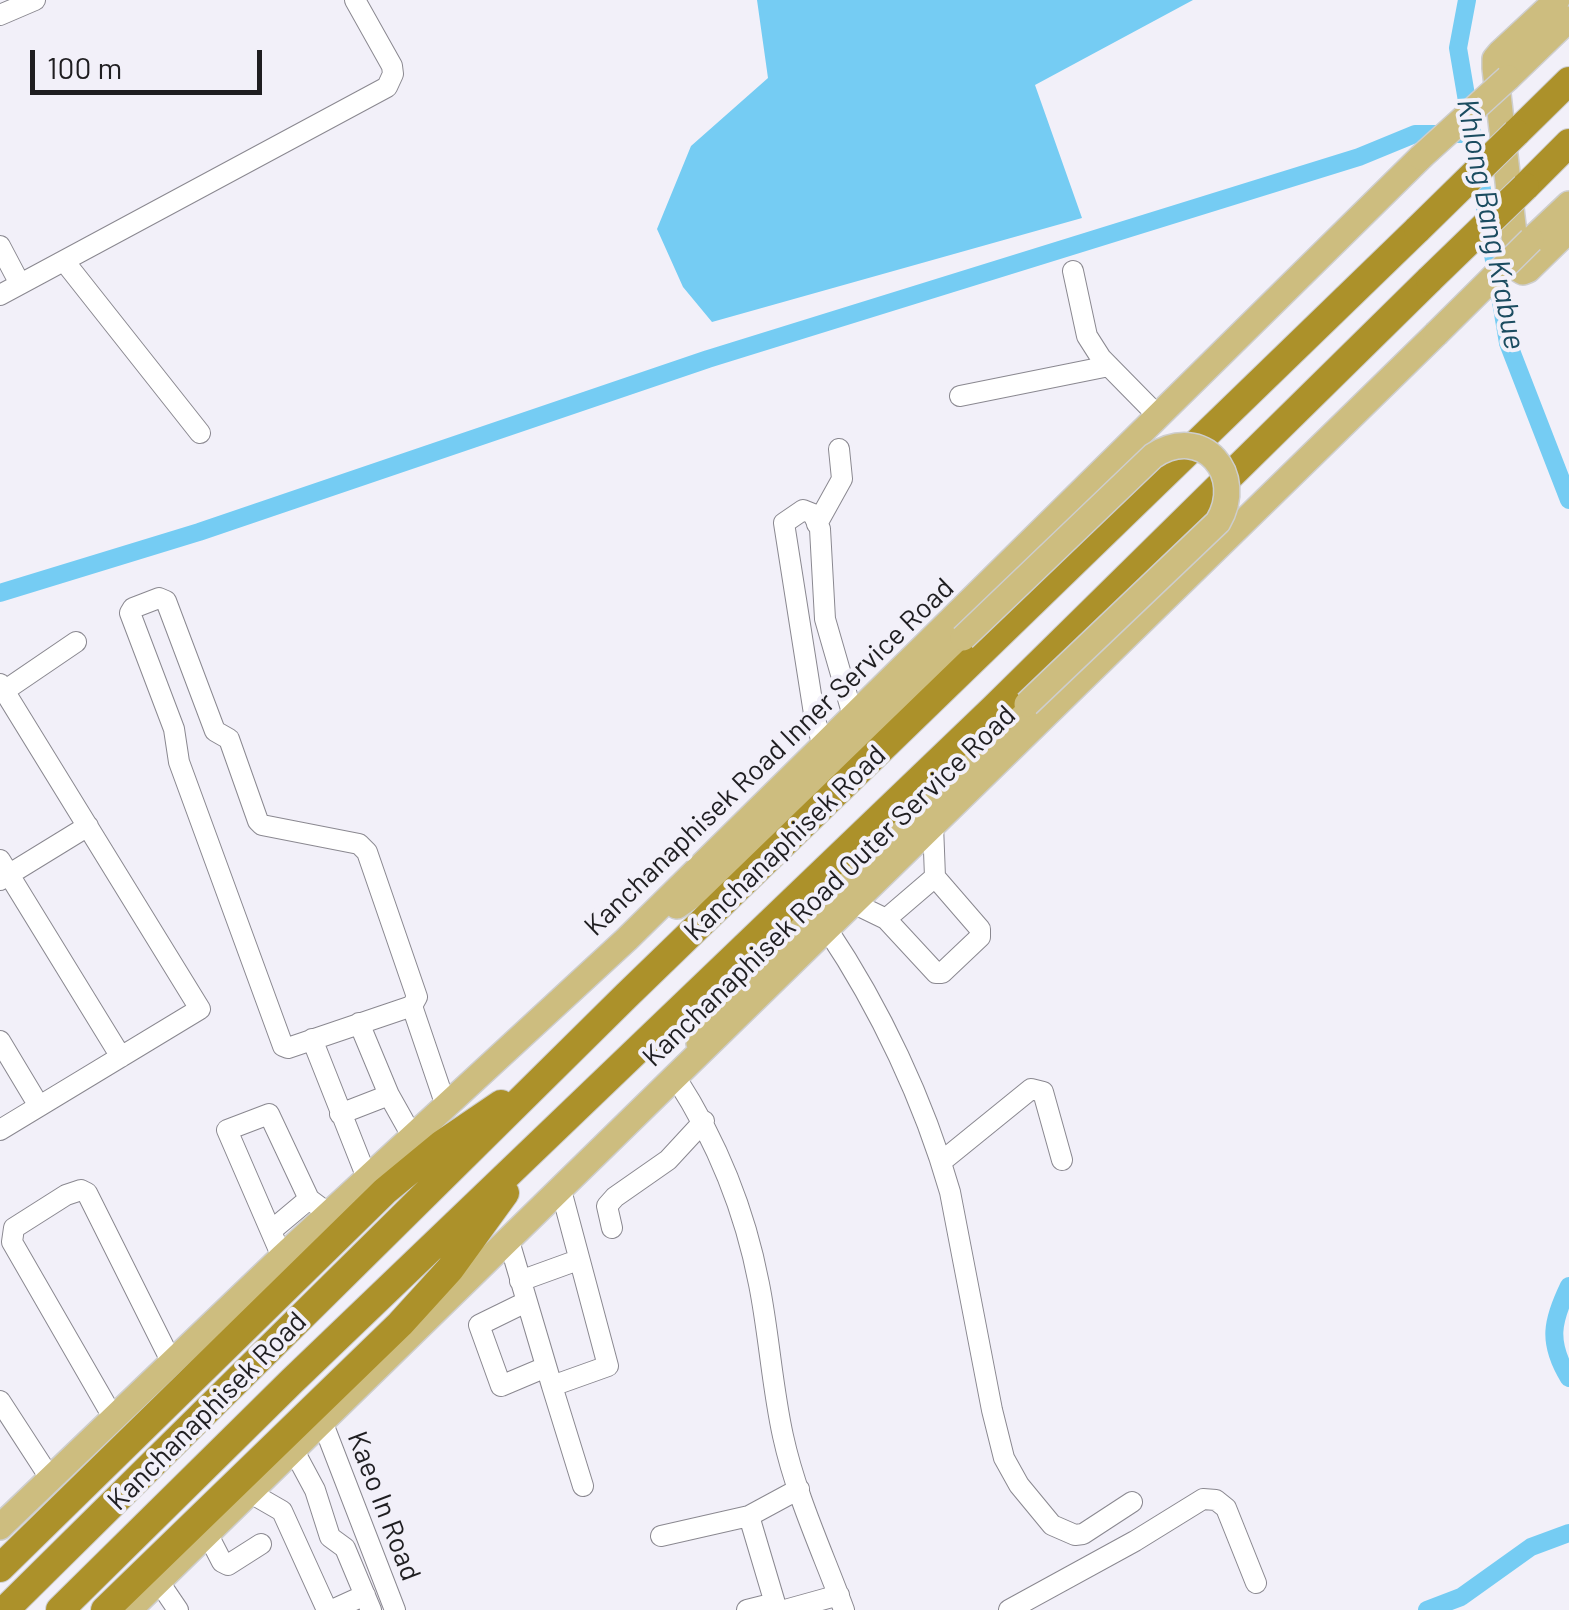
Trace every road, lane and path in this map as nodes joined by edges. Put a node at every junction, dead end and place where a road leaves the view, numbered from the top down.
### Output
1 (35, 0) edge
2 (355, 0) edge
3 (1557, 0) edge
4 (0, 15) edge
5 (1569, 19) edge
6 (1569, 80) edge
7 (1569, 143) edge
8 (1569, 204) edge
9 (1569, 230) edge
10 (0, 246) edge
11 (64, 261) junction
12 (1074, 271) dead end
13 (20, 284) junction
14 (0, 295) edge
15 (1109, 366) junction
16 (960, 396) dead end
17 (1158, 416) junction
18 (200, 433) dead end
19 (839, 449) dead end
20 (817, 524) junction
21 (76, 642) dead end
22 (2, 688) edge
23 (854, 716) junction
24 (823, 745) junction
25 (933, 825) junction
26 (88, 826) junction
27 (780, 849) junction
28 (3, 872) edge
29 (726, 872) junction
30 (935, 877) junction
31 (853, 903) junction
32 (886, 919) junction
33 (828, 929) junction
34 (627, 940) junction
35 (412, 1006) junction
36 (359, 1023) junction
37 (312, 1039) junction
38 (0, 1041) edge
39 (121, 1057) junction
40 (555, 1066) junction
41 (678, 1076) junction
42 (389, 1095) junction
43 (40, 1106) junction
44 (446, 1106) junction
45 (340, 1114) junction
46 (704, 1121) junction
47 (0, 1130) edge
48 (412, 1136) junction
49 (546, 1136) junction
50 (1062, 1160) dead end
51 (941, 1162) junction
52 (367, 1178) junction
53 (561, 1190) junction
54 (319, 1207) junction
55 (612, 1228) dead end
56 (272, 1230) junction
57 (508, 1241) junction
58 (282, 1257) junction
59 (578, 1260) junction
60 (520, 1281) junction
61 (526, 1302) junction
62 (179, 1374) junction
63 (549, 1377) junction
64 (0, 1401) edge
65 (114, 1419) junction
66 (322, 1421) junction
67 (292, 1449) junction
68 (50, 1478) junction
69 (583, 1486) dead end
70 (800, 1489) junction
71 (241, 1490) junction
72 (315, 1490) junction
73 (1132, 1502) dead end
74 (282, 1511) junction
75 (748, 1516) junction
76 (0, 1527) edge
77 (207, 1533) junction
78 (661, 1536) dead end
79 (261, 1544) dead end
80 (0, 1568) edge
81 (159, 1582) junction
82 (1256, 1582) dead end
83 (1047, 1601) edge
84 (368, 1602) edge
85 (841, 1602) edge
86 (779, 1608) edge
87 (5, 1610) edge
88 (60, 1610) edge
89 (105, 1610) edge
90 (130, 1610) edge
91 (178, 1610) edge
92 (330, 1610) edge
93 (396, 1610) edge
94 (747, 1610) edge
95 (1009, 1610) edge

1 - 4 street
2 - 11 street
3 - 9 main road
5 - 17 main road, Kanchanaphisek Road Inner Service Road, bridge
6 - 27 highway, Kanchanaphisek Road, bridge
7 - 49 highway, Kanchanaphisek Road, bridge
8 - 25 main road, Kanchanaphisek Road Outer Service Road, bridge
10 - 13 street
11 - 13 street
11 - 18 street
12 - 15 street
13 - 14 street
15 - 16 street
15 - 17 street
17 - 23 main road, Kanchanaphisek Road Inner Service Road
19 - 20 street
20 - 23 street
20 - 24 street
21 - 22 street
22 - 26 street
23 - 24 main road, Kanchanaphisek Road Inner Service Road
24 - 34 main road, Kanchanaphisek Road Inner Service Road
25 - 30 street
25 - 31 main road, Kanchanaphisek Road Outer Service Road
26 - 28 street
26 - 39 street
27 - 29 highway
27 - 40 highway, Kanchanaphisek Road
28 - 39 street
29 - 34 main road
29 - 41 main road, bridge
30 - 32 street
30 - 32 street
31 - 32 street
31 - 33 main road, Kanchanaphisek Road Outer Service Road
33 - 41 main road, Kanchanaphisek Road Outer Service Road
33 - 51 street
34 - 44 main road, Kanchanaphisek Road Inner Service Road
35 - 36 street
35 - 37 street
35 - 44 street
36 - 37 street
36 - 42 street
37 - 45 street
38 - 43 street
39 - 43 street
40 - 62 highway
40 - 87 highway, Kanchanaphisek Road
41 - 46 street
41 - 53 main road, Kanchanaphisek Road Outer Service Road
42 - 45 street
42 - 48 street
43 - 47 street
44 - 48 main road, Kanchanaphisek Road Inner Service Road
45 - 52 street
46 - 55 street
46 - 70 street
48 - 52 main road, Kanchanaphisek Road Inner Service Road
49 - 71 highway
49 - 88 highway, Kanchanaphisek Road
50 - 51 street
51 - 73 street
52 - 54 main road, Kanchanaphisek Road Inner Service Road
53 - 57 main road, Kanchanaphisek Road Outer Service Road
53 - 59 street
54 - 56 street
54 - 56 street
54 - 58 main road, Kanchanaphisek Road Inner Service Road
56 - 58 street
57 - 60 street
57 - 66 main road, Kanchanaphisek Road Outer Service Road
58 - 62 main road, Kanchanaphisek Road Inner Service Road
59 - 60 street
59 - 63 street
60 - 61 street
61 - 63 street
61 - 63 street
62 - 65 main road, Kanchanaphisek Road Inner Service Road
62 - 65 street
62 - 80 highway
63 - 69 street
64 - 68 street
65 - 68 main road, Kanchanaphisek Road Inner Service Road
66 - 67 main road, Kanchanaphisek Road Outer Service Road
66 - 93 street, Kaeo In Road
67 - 71 main road, Kanchanaphisek Road Outer Service Road
67 - 72 street
68 - 76 main road, Kanchanaphisek Road Inner Service Road
70 - 75 street
70 - 85 street
71 - 74 street
71 - 77 main road, Kanchanaphisek Road Outer Service Road
71 - 89 highway
72 - 74 street
72 - 84 street
74 - 92 street
75 - 78 street
75 - 86 street
77 - 79 street
77 - 81 main road, Kanchanaphisek Road Outer Service Road
81 - 90 main road, Kanchanaphisek Road Outer Service Road
81 - 91 street
82 - 83 street
83 - 95 street
84 - 92 street
85 - 86 street
86 - 94 street

